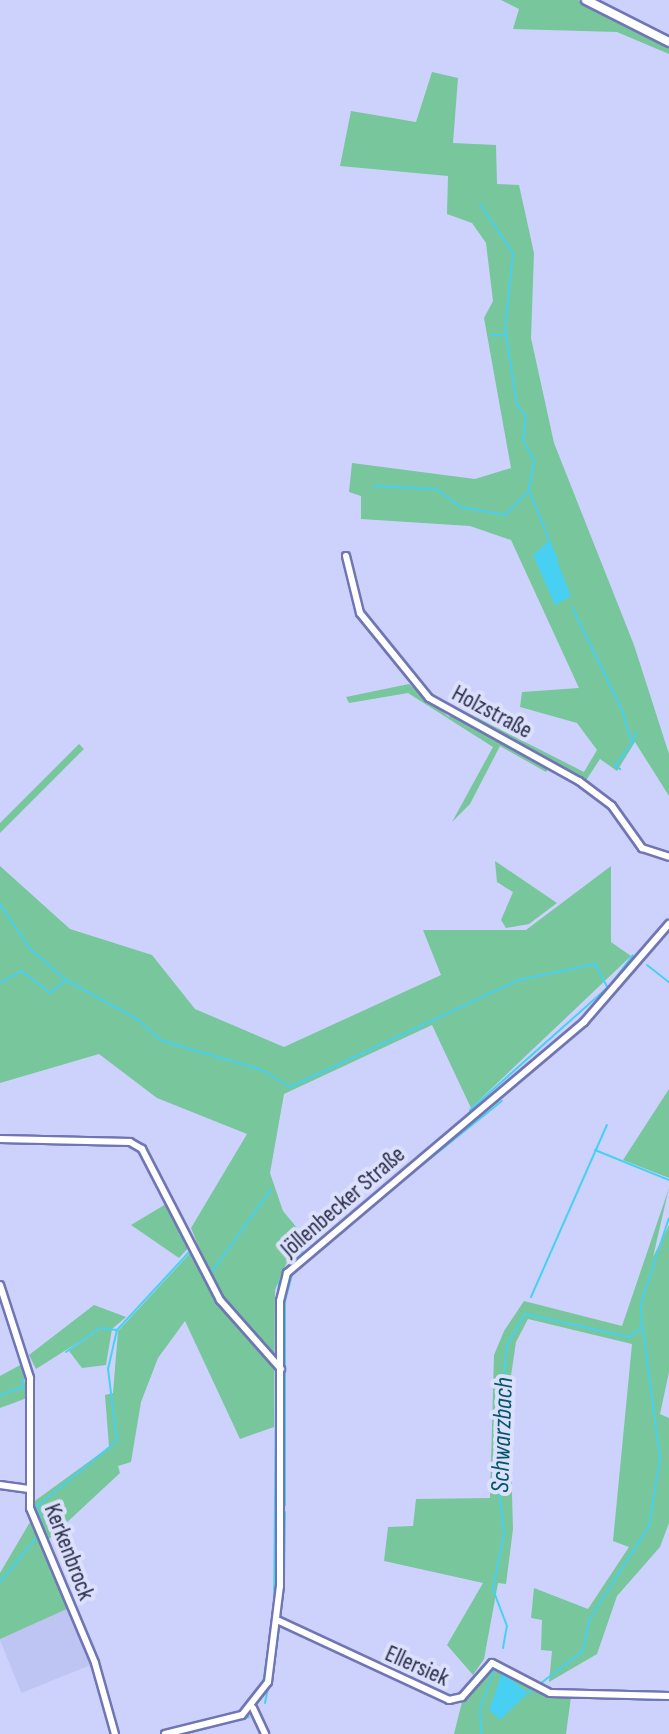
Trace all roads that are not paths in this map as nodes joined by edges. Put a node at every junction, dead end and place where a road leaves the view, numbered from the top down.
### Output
1 (586, 0) edge
2 (669, 42) edge
3 (346, 556) dead end
4 (669, 857) edge
5 (669, 924) edge
6 (0, 1139) edge
7 (0, 1285) edge
8 (281, 1369) junction
9 (0, 1485) edge
10 (29, 1489) junction
11 (277, 1620) junction
12 (669, 1696) edge
13 (253, 1708) junction
14 (115, 1734) edge
15 (165, 1734) edge
16 (265, 1734) edge

1 - 2 main road
3 - 4 street, Holzstraße
5 - 8 street, Jöllenbecker Straße
6 - 8 street
7 - 10 street, Kerkenbrock
8 - 11 street, Jöllenbecker Straße
9 - 10 street
10 - 14 street, Kerkenbrock
11 - 12 street, Ellersiek
11 - 13 street, Jöllenbecker Straße
13 - 15 street
13 - 16 street

